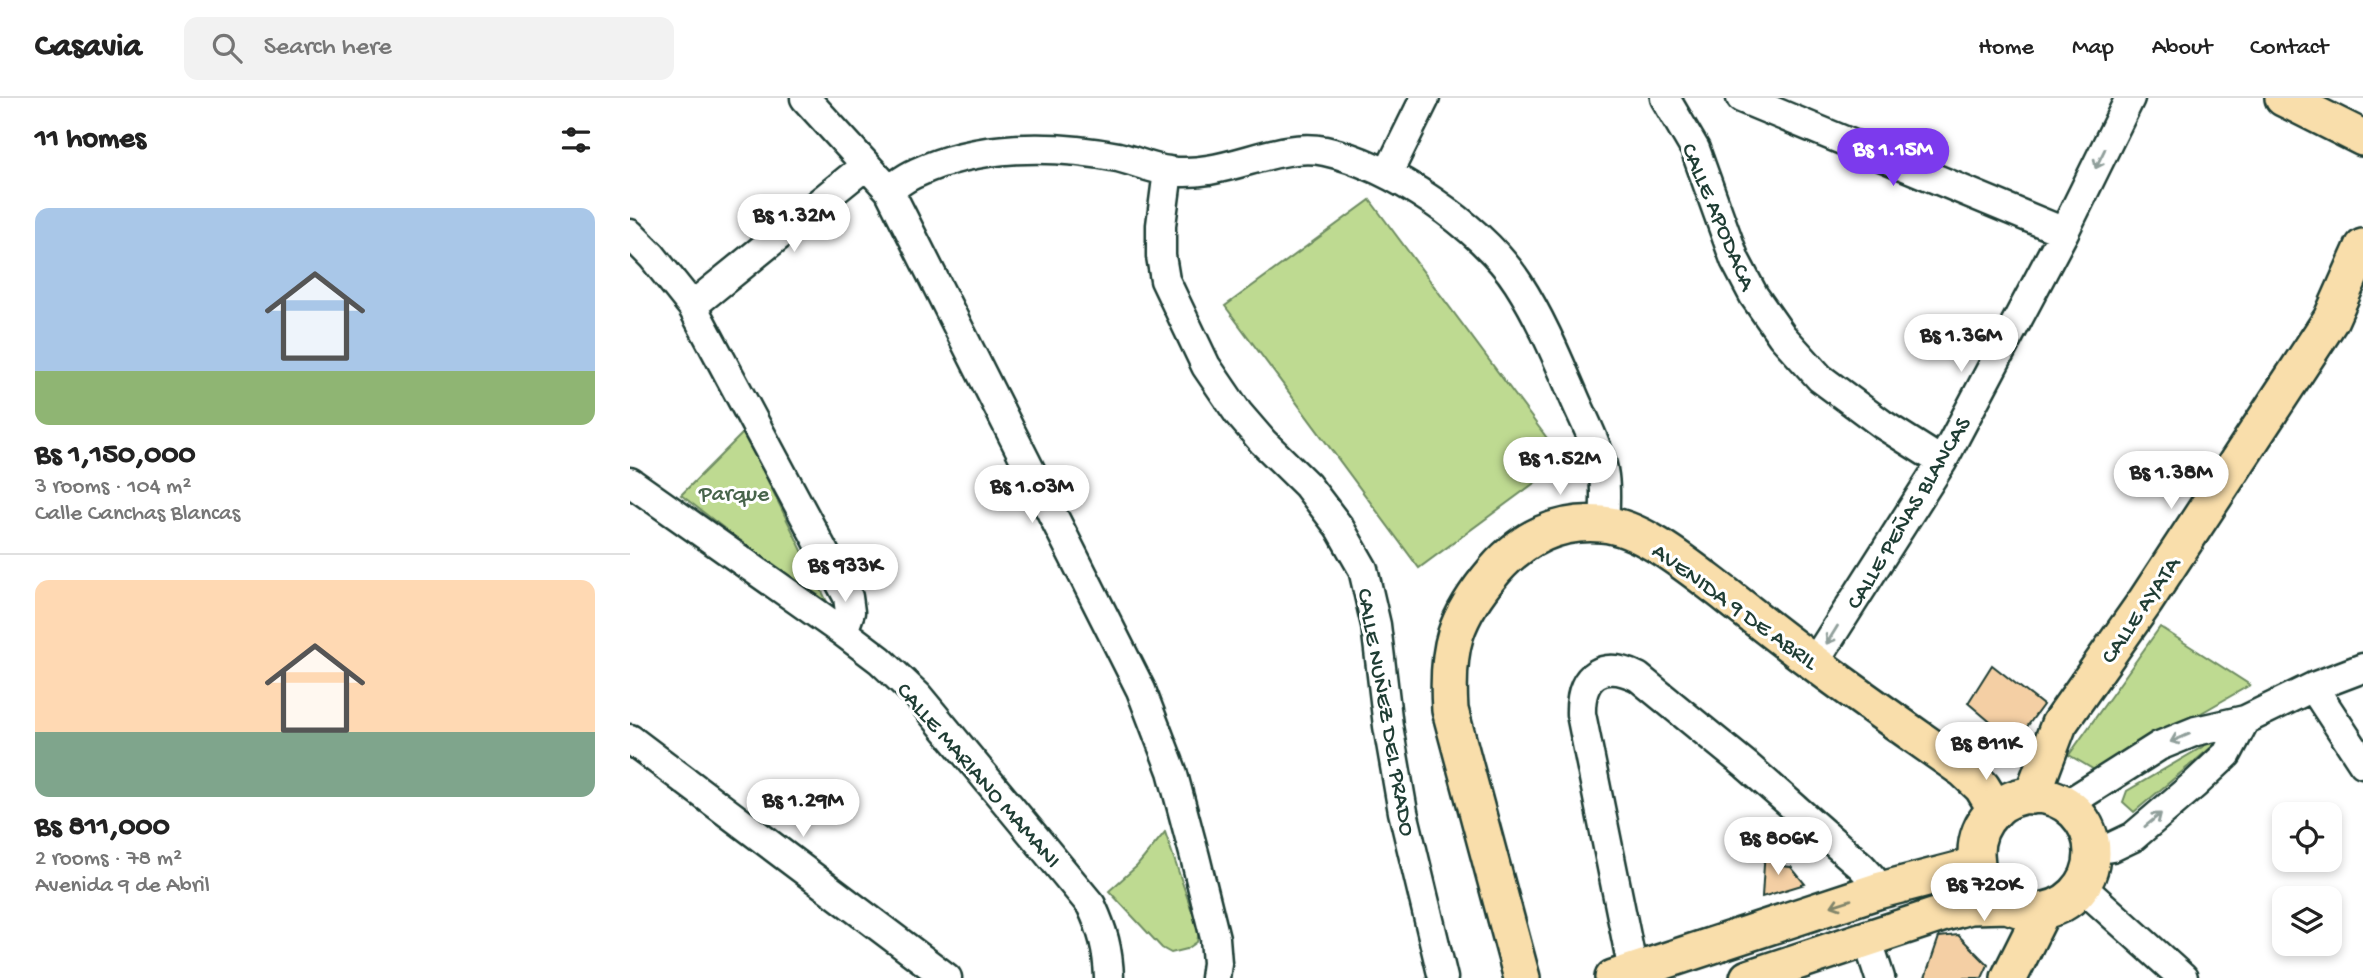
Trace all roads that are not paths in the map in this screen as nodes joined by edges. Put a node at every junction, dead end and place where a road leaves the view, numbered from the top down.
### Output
1 (805, 98) edge
2 (1426, 98) edge
3 (1665, 98) edge
4 (1741, 98) edge
5 (2130, 98) edge
6 (2283, 98) edge
7 (2363, 138) edge
8 (866, 165) junction
9 (1168, 171) junction
10 (1388, 173) junction
11 (889, 190) junction
12 (2064, 232) junction
13 (630, 234) edge
14 (2363, 247) edge
15 (691, 306) junction
16 (1942, 462) junction
17 (630, 482) edge
18 (1604, 523) junction
19 (843, 632) junction
20 (1814, 663) junction
21 (2363, 668) edge
22 (2313, 687) junction
23 (2245, 720) junction
24 (630, 739) edge
25 (2363, 763) edge
26 (2032, 796) junction
27 (2066, 805) junction
28 (1996, 810) junction
29 (2093, 850) junction
30 (1977, 865) junction
31 (2082, 887) junction
32 (1877, 891) junction
33 (2008, 905) junction
34 (2042, 912) junction
35 (1867, 938) junction
36 (1623, 975) edge
37 (947, 978) edge
38 (1109, 978) edge
39 (1215, 978) edge
40 (1443, 978) edge
41 (1522, 978) edge
42 (1748, 978) edge
43 (1880, 978) edge
44 (2009, 978) edge
45 (2183, 978) edge

1 - 8 street
2 - 10 street
3 - 16 street, CALLE APODACA
4 - 12 street
5 -> 12 street, CALLE PEÑAS BLANCAS
6 - 7 main road
8 - 11 street
8 - 15 street
9 - 10 street
9 - 11 street
9 - 40 street, CALLE NUÑEZ DEL PRADO
10 - 18 street
11 - 39 street
12 - 16 street, CALLE PEÑAS BLANCAS
13 - 15 street
14 - 26 main road, CALLE AYATA
15 - 19 street
16 -> 20 street, CALLE PEÑAS BLANCAS
17 - 19 street, CALLE MARIANO MAMANI
18 - 20 main road, AVENIDA 9 DE ABRIL
18 - 41 main road, AVENIDA 9 DE ABRIL
19 - 38 street, CALLE MARIANO MAMANI
20 - 28 main road, AVENIDA 9 DE ABRIL
21 - 22 street
22 - 23 street
22 - 25 street
23 -> 27 street
29 -> 23 street
24 - 37 street
26 - 27 main road
26 - 28 main road
27 - 29 main road
28 - 30 main road
29 - 31 main road
30 - 32 main road
30 - 33 main road
31 - 34 main road
31 - 45 street
32 -> 36 main road
32 - 36 street
33 - 34 main road
33 - 35 main road
34 - 44 main road
35 - 42 main road
35 - 43 street

